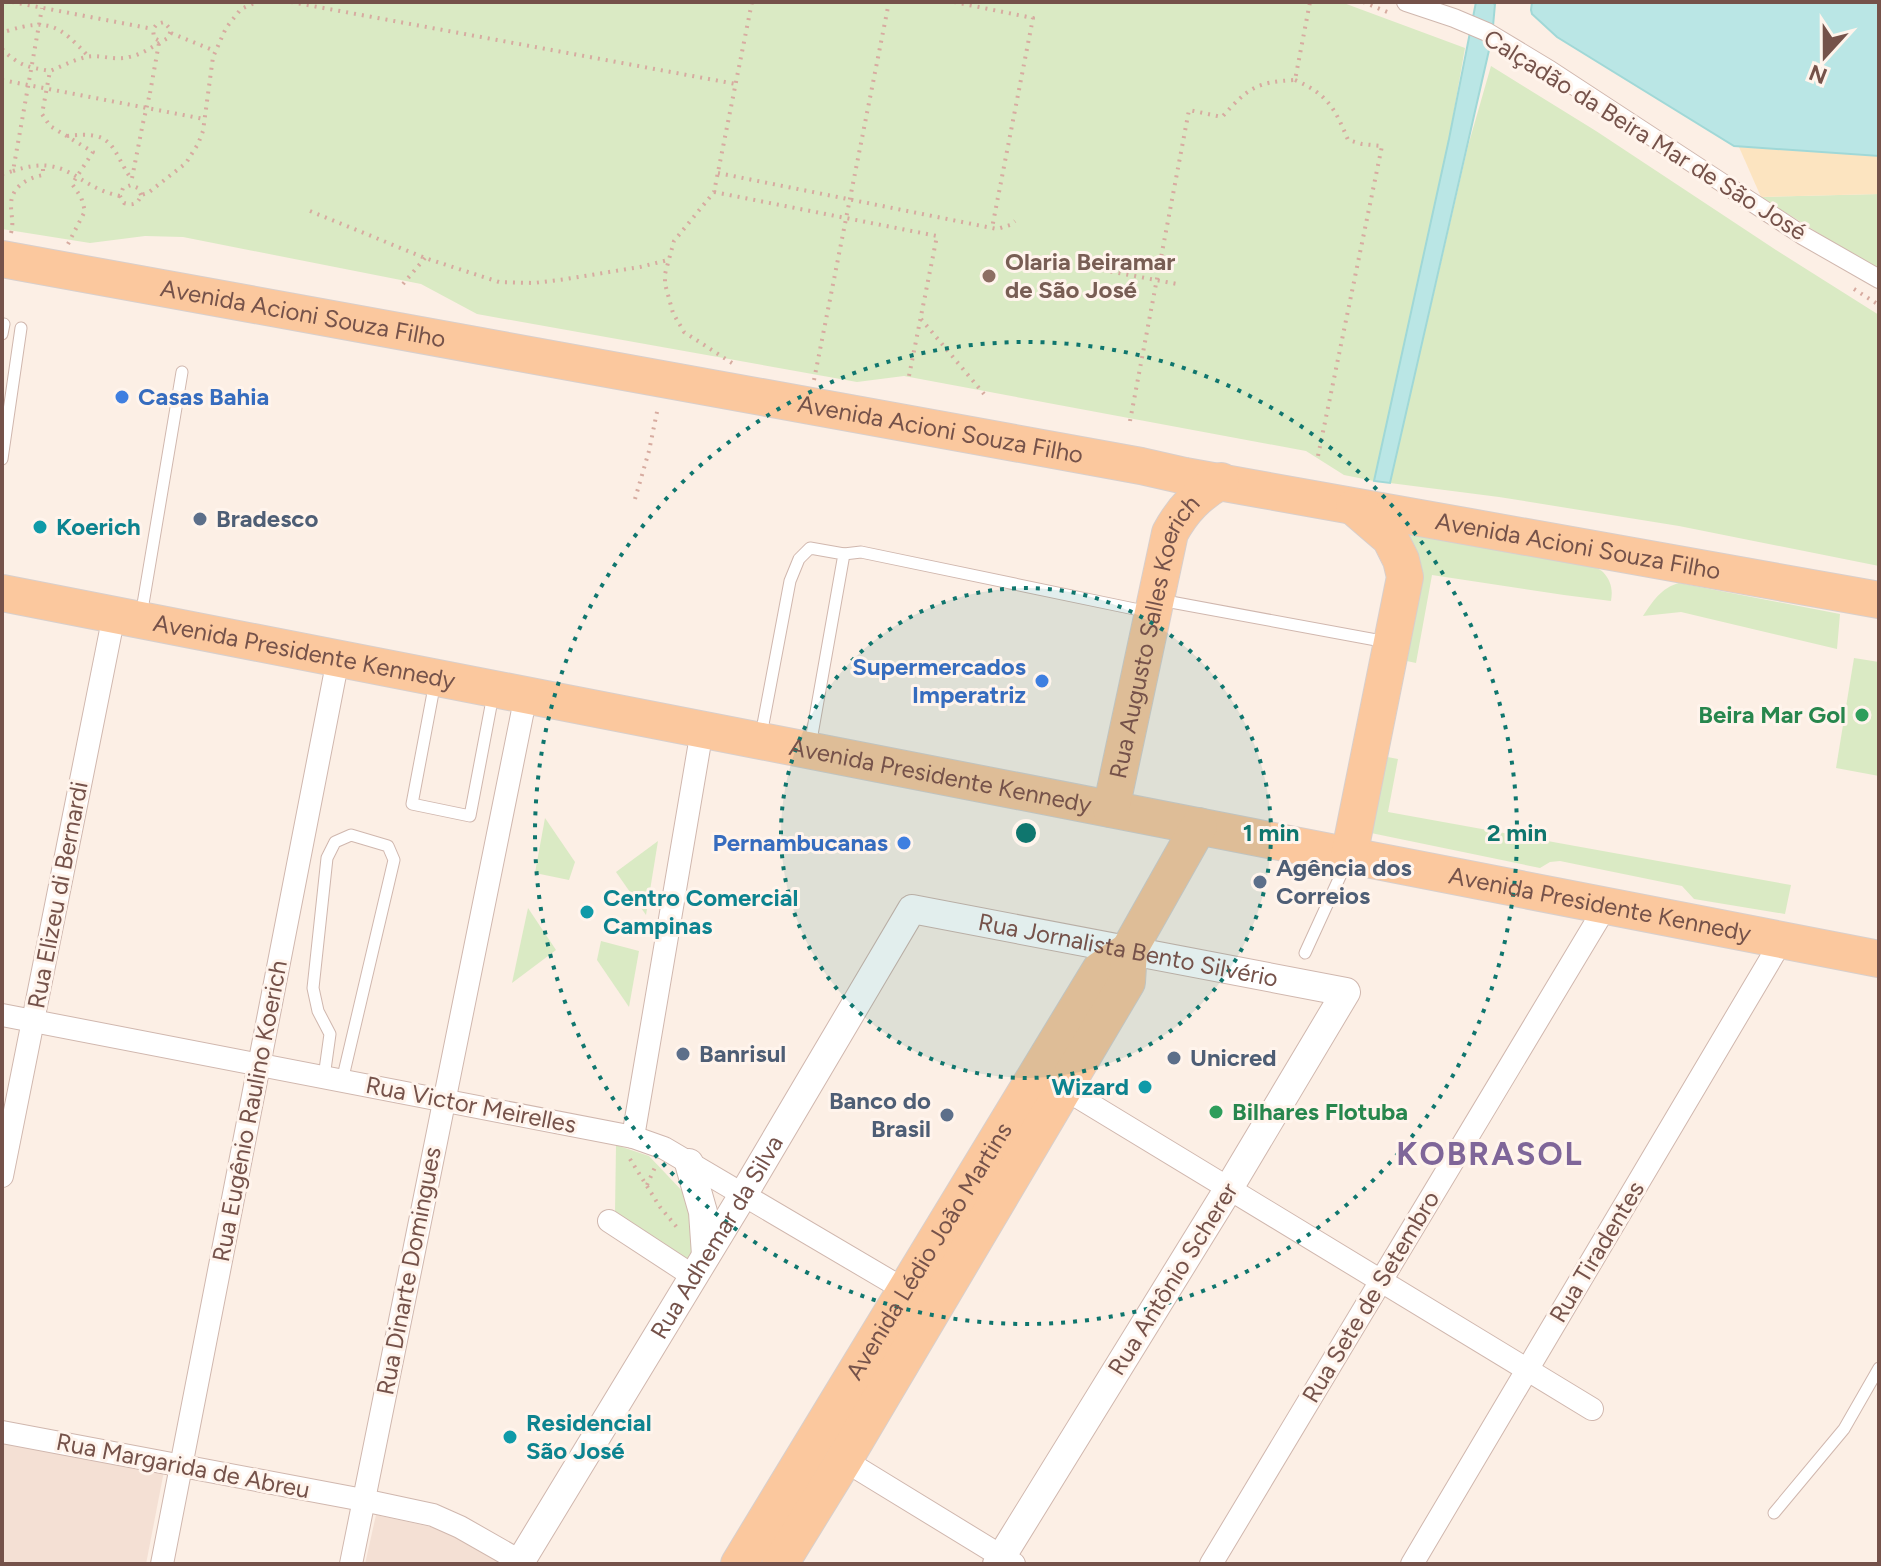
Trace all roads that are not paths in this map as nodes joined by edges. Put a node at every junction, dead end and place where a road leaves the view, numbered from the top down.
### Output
1 (1399, 8) edge
2 (6, 248) edge
3 (1879, 279) edge
4 (21, 328) dead end
5 (182, 372) dead end
6 (2, 459) edge
7 (1141, 466) junction
8 (1221, 481) junction
9 (1350, 504) junction
10 (1170, 533) junction
11 (844, 554) junction
12 (2, 593) edge
13 (1873, 601) edge
14 (1154, 606) junction
15 (127, 618) junction
16 (1391, 643) junction
17 (338, 659) junction
18 (436, 678) junction
19 (510, 692) junction
20 (702, 730) junction
21 (760, 741) junction
22 (810, 751) junction
23 (1111, 809) junction
24 (1199, 826) junction
25 (1349, 856) junction
26 (1606, 906) junction
27 (912, 909) joint
28 (1782, 940) junction
29 (1129, 950) junction
30 (1305, 953) dead end
31 (1879, 959) edge
32 (1346, 992) joint
33 (2, 1015) edge
34 (33, 1021) junction
35 (330, 1034) junction
36 (351, 1039) junction
37 (259, 1065) junction
38 (333, 1079) junction
39 (1065, 1089) junction
40 (443, 1100) junction
41 (630, 1146) junction
42 (689, 1163) junction
43 (2, 1176) edge
44 (1229, 1188) junction
45 (743, 1195) junction
46 (609, 1221) dead end
47 (695, 1257) junction
48 (1381, 1281) junction
49 (905, 1290) junction
50 (1879, 1368) edge
51 (1527, 1370) junction
52 (1592, 1409) dead end
53 (2, 1432) edge
54 (844, 1460) junction
55 (181, 1466) junction
56 (363, 1500) junction
57 (1774, 1513) dead end
58 (1004, 1562) edge
59 (522, 1563) edge
60 (162, 1564) edge
61 (351, 1564) edge
62 (739, 1564) edge
63 (780, 1564) edge
64 (1211, 1564) edge
65 (1412, 1564) edge

1 - 3 street, Calçadão da Beira Mar de São José
2 - 7 main road, Avenida Acioni Souza Filho
4 - 6 lane
5 - 15 lane
7 - 8 main road, Avenida Acioni Souza Filho
7 - 10 main road
8 - 9 main road, Avenida Acioni Souza Filho
8 - 10 main road, Rua Augusto Salles Koerich
9 - 13 main road, Avenida Acioni Souza Filho
9 - 16 main road
10 - 14 main road, Rua Augusto Salles Koerich
11 - 14 lane
11 - 21 lane
11 - 22 lane
12 - 15 main road, Avenida Presidente Kennedy
14 - 16 lane
14 - 23 main road, Rua Augusto Salles Koerich
15 - 17 main road, Avenida Presidente Kennedy
15 - 34 street, Rua Elizeu di Bernardi
16 - 25 main road
17 - 18 main road, Avenida Presidente Kennedy
17 - 37 street, Rua Eugênio Raulino Koerich
18 - 19 main road, Avenida Presidente Kennedy
18 - 19 lane
19 - 20 main road, Avenida Presidente Kennedy
19 - 40 street, Rua Dinarte Domingues
20 - 21 main road, Avenida Presidente Kennedy
20 - 41 street
21 - 22 main road, Avenida Presidente Kennedy
22 - 23 main road, Avenida Presidente Kennedy
23 - 24 main road, Avenida Presidente Kennedy
24 - 25 main road, Avenida Presidente Kennedy
24 - 29 main road, Avenida Lédio João Martins
25 - 26 main road, Avenida Presidente Kennedy
25 - 30 lane
26 - 28 main road, Avenida Presidente Kennedy
26 - 48 street, Rua Sete de Setembro
27 - 29 street, Rua Jornalista Bento Silvério
27 - 45 street, Rua Adhemar da Silva
28 - 31 main road, Avenida Presidente Kennedy
28 - 51 street, Rua Tiradentes
29 - 32 street, Rua Jornalista Bento Silvério
29 - 39 main road, Avenida Lédio João Martins
29 - 49 main road, Avenida Lédio João Martins
32 - 44 street, Rua Antônio Scherer
33 - 34 street, Rua Victor Meirelles
34 - 37 street, Rua Victor Meirelles
34 - 43 street, Rua Elizeu di Bernardi
35 - 36 lane
35 - 36 lane
35 - 38 lane
36 - 38 lane
37 - 38 street, Rua Victor Meirelles
37 - 55 street, Rua Eugênio Raulino Koerich
38 - 40 street, Rua Victor Meirelles
39 - 44 street
39 - 54 main road, Avenida Lédio João Martins
40 - 41 street, Rua Victor Meirelles
40 - 56 street, Rua Dinarte Domingues
41 - 42 street, Rua Victor Meirelles
42 - 45 street, Rua Victor Meirelles
42 - 47 street
44 - 48 street
44 - 58 street, Rua Antônio Scherer
45 - 47 street, Rua Adhemar da Silva
45 - 49 street, Rua Victor Meirelles
46 - 47 street
47 - 59 street, Rua Adhemar da Silva
48 - 51 street
48 - 64 street, Rua Sete de Setembro
49 - 62 main road, Avenida Lédio João Martins
50 - 57 lane
51 - 52 street
51 - 65 street, Rua Tiradentes
53 - 55 street, Rua Margarida de Abreu
54 - 58 street
54 - 63 main road, Avenida Lédio João Martins
55 - 56 street, Rua Margarida de Abreu
55 - 60 street, Rua Eugênio Raulino Koerich
56 - 59 street, Rua Margarida de Abreu
56 - 61 street, Rua Dinarte Domingues

